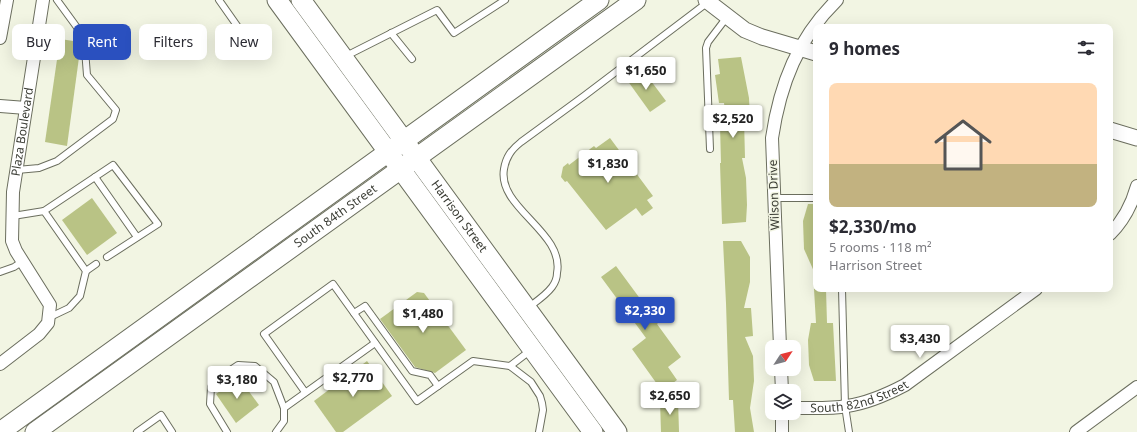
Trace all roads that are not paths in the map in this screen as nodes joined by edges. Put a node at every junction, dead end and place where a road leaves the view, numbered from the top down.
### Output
1 (7, 0) edge
2 (43, 0) edge
3 (57, 0) edge
4 (219, 0) edge
5 (277, 0) edge
6 (301, 0) edge
7 (505, 0) edge
8 (599, 0) edge
9 (636, 0) edge
10 (837, 0) edge
11 (707, 1) edge
12 (727, 17) junction
13 (236, 24) edge
14 (817, 24) edge
15 (813, 30) edge
16 (391, 33) junction
17 (0, 38) edge
18 (801, 48) junction
19 (813, 52) edge
20 (343, 58) junction
21 (412, 59) dead end
22 (0, 106) edge
23 (26, 108) junction
24 (1113, 131) edge
25 (1137, 138) edge
26 (404, 142) junction
27 (710, 149) dead end
28 (388, 152) junction
29 (417, 159) junction
30 (17, 170) junction
31 (401, 170) junction
32 (95, 177) junction
33 (1137, 186) edge
34 (774, 198) junction
35 (813, 198) edge
36 (44, 211) junction
37 (13, 216) junction
38 (1113, 230) edge
39 (137, 237) junction
40 (6, 241) edge
41 (107, 257) dead end
42 (23, 261) junction
43 (96, 264) dead end
44 (86, 271) junction
45 (0, 272) edge
46 (842, 292) edge
47 (1032, 292) edge
48 (527, 309) junction
49 (354, 314) junction
50 (48, 318) junction
51 (780, 340) edge
52 (375, 343) junction
53 (532, 349) junction
54 (0, 364) edge
55 (510, 366) junction
56 (438, 386) junction
57 (1137, 387) edge
58 (305, 392) junction
59 (845, 406) junction
60 (284, 408) junction
61 (801, 408) edge
62 (782, 420) edge
63 (616, 429) edge
64 (0, 432) edge
65 (35, 432) edge
66 (137, 432) edge
67 (172, 432) edge
68 (226, 432) edge
69 (276, 432) edge
70 (539, 432) edge
71 (593, 432) edge
72 (782, 432) edge
73 (849, 432) edge
74 (1076, 432) edge

1 - 17 street
2 - 23 street, Plaza Boulevard
3 - 30 lane
4 - 13 lane
5 - 28 main road, Harrison Street
6 - 20 main road, Harrison Street
7 - 16 lane
8 - 26 main road, South 84th Street
9 - 29 main road, South 84th Street
10 - 14 street, Wilson Drive
11 - 12 street
11 - 48 lane
12 - 18 street
12 - 27 lane
15 - 18 street, Wilson Drive
16 - 20 lane
16 - 21 lane
18 - 19 street
18 - 34 street, Wilson Drive
20 - 26 main road, Harrison Street
22 - 23 street
23 - 30 street, Plaza Boulevard
24 - 25 street
26 - 28 main road, South 84th Street
26 - 29 main road, Harrison Street
28 - 31 main road, Harrison Street
28 - 64 main road, South 84th Street
29 - 31 main road, South 84th Street
29 - 48 main road, Harrison Street
30 - 37 street, Plaza Boulevard
31 - 53 main road, Harrison Street
31 - 65 main road, South 84th Street
32 - 36 lane
32 - 39 lane
32 - 39 lane
33 - 38 street
34 - 35 lane
34 - 51 street, Wilson Drive
36 - 37 lane
36 - 44 lane
37 - 40 street, Plaza Boulevard
39 - 41 lane
40 - 42 street, Plaza Boulevard
42 - 45 lane
42 - 50 street, Plaza Boulevard
43 - 44 lane
44 - 50 lane
46 - 59 lane
47 - 59 street, South 82nd Street
48 - 63 main road, Harrison Street
49 - 52 lane
49 - 56 lane
49 - 58 lane
50 - 54 street
52 - 56 lane
52 - 58 lane
53 - 55 lane
53 - 71 main road, Harrison Street
55 - 56 lane
55 - 70 lane
57 - 74 street
58 - 60 lane
59 - 61 street, South 82nd Street
59 - 73 lane
60 - 68 lane
60 - 69 lane
62 - 72 street
66 - 67 lane

